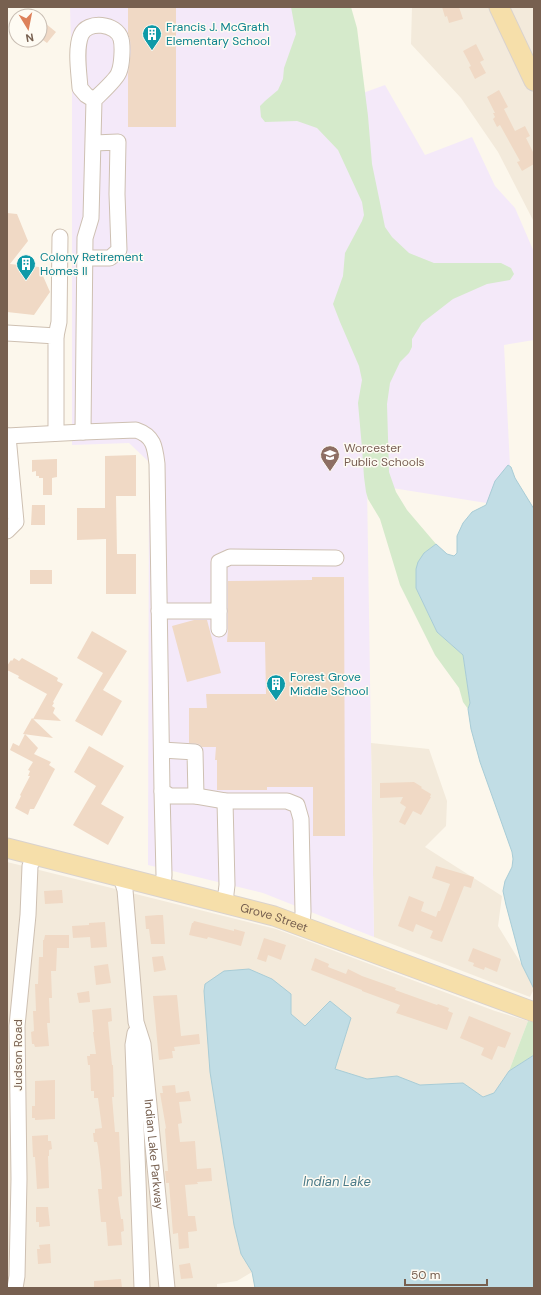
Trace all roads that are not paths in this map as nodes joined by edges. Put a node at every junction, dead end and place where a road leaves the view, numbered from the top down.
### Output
1 (499, 7) edge
2 (534, 80) edge
3 (94, 100) junction
4 (94, 143) junction
5 (60, 237) dead end
6 (84, 258) junction
7 (7, 333) edge
8 (56, 336) junction
9 (78, 432) junction
10 (56, 433) junction
11 (8, 436) edge
12 (7, 531) edge
13 (336, 558) dead end
14 (159, 611) junction
15 (219, 611) junction
16 (219, 630) dead end
17 (162, 750) junction
18 (162, 791) junction
19 (196, 796) junction
20 (225, 800) junction
21 (7, 848) edge
22 (35, 855) junction
23 (121, 877) junction
24 (163, 887) junction
25 (225, 902) junction
26 (302, 925) junction
27 (534, 1012) edge
28 (136, 1022) junction
29 (14, 1288) edge
30 (142, 1288) edge
31 (167, 1288) edge

1 - 2 main road
3 - 3 street
3 - 4 street
4 - 6 street
4 - 6 street
5 - 8 street
6 - 9 street
7 - 8 street
8 - 10 street
9 - 10 street
9 - 14 street
10 - 11 street
11 - 12 street
13 - 15 street
14 - 15 street
14 - 17 street
15 - 16 street
17 - 18 street
17 - 19 street
18 - 19 street
18 - 24 street
19 - 20 street
20 - 25 street
20 - 26 street
21 - 22 main road, Grove Street
22 - 23 main road, Grove Street
22 - 29 street, Judson Road
23 - 24 main road, Grove Street
23 - 28 street, Indian Lake Parkway
24 - 25 main road, Grove Street
25 - 26 main road, Grove Street
26 - 27 main road, Grove Street
28 - 30 street, Indian Lake Parkway
28 - 31 street, Indian Lake Parkway

